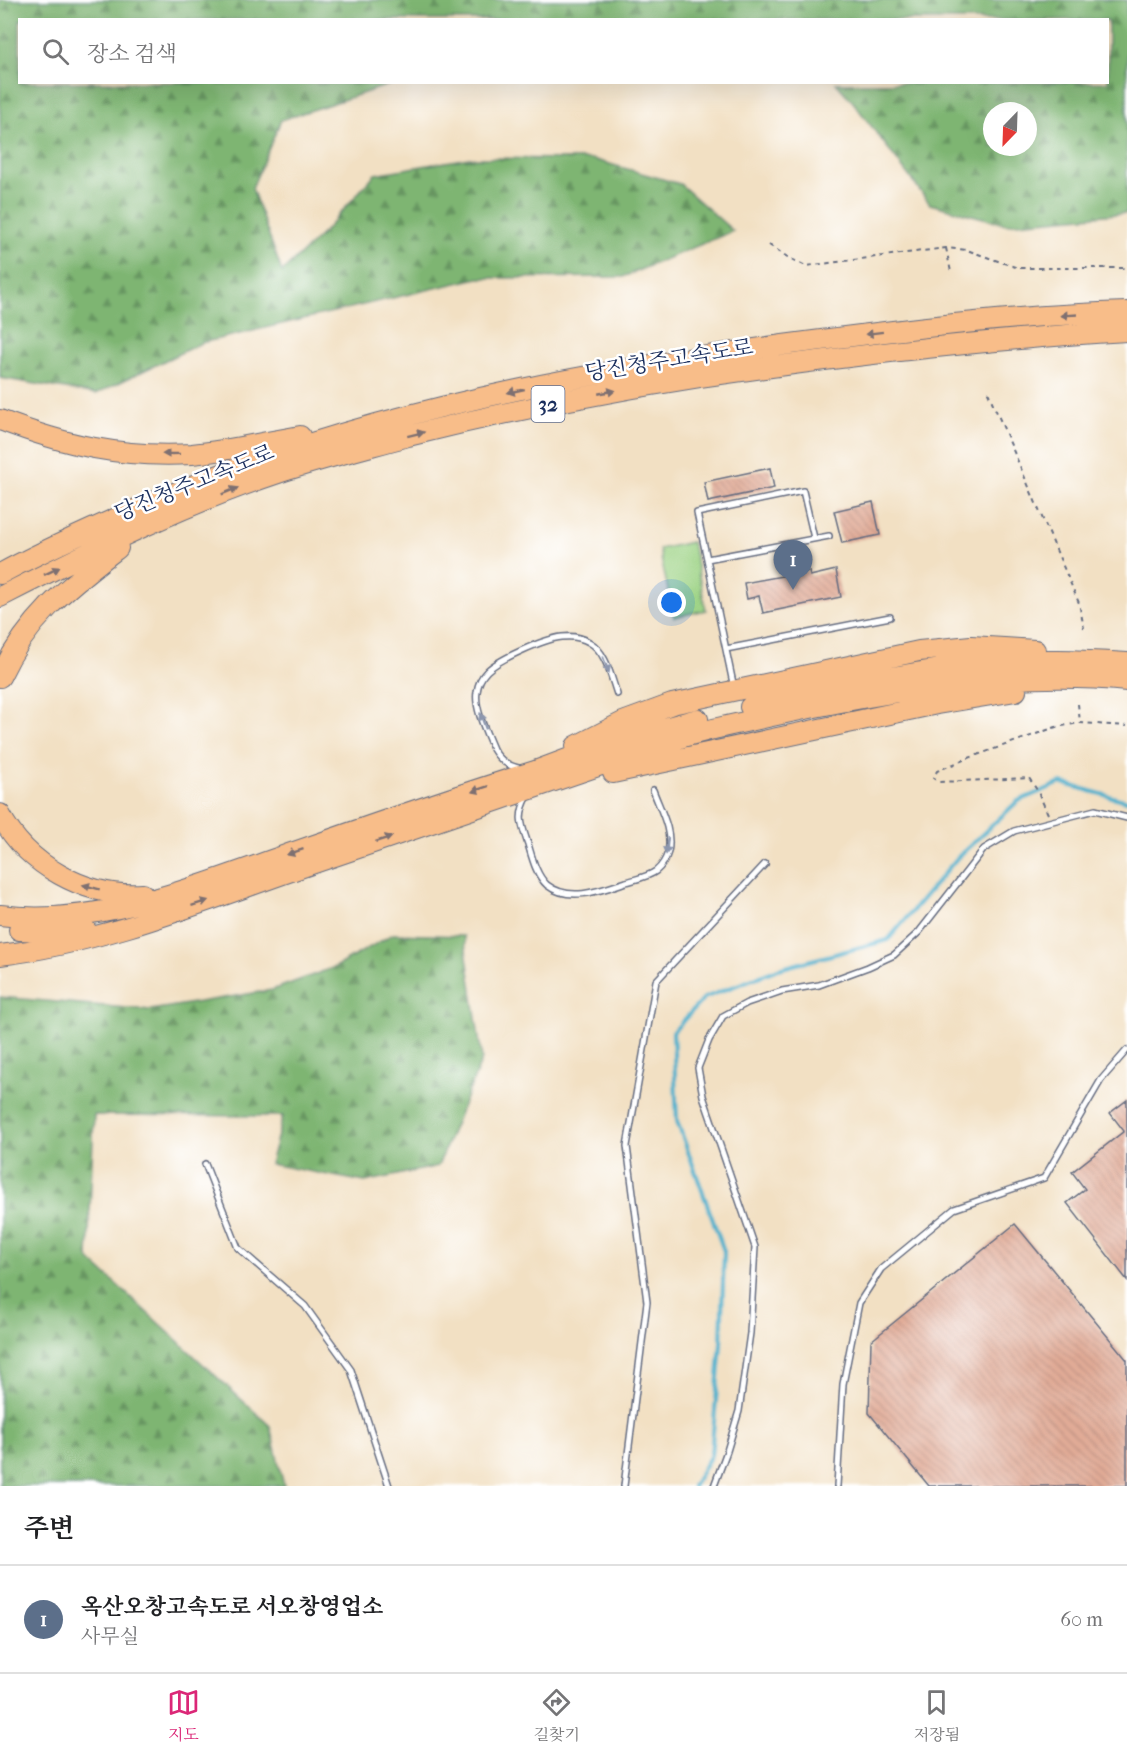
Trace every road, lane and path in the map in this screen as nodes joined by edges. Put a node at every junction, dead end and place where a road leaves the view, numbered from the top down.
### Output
1 (769, 245) dead end
2 (946, 248) junction
3 (1127, 268) edge
4 (951, 272) dead end
5 (1127, 312) edge
6 (1127, 331) edge
7 (988, 392) dead end
8 (394, 419) junction
9 (0, 420) edge
10 (152, 524) junction
11 (829, 536) dead end
12 (814, 538) junction
13 (707, 559) junction
14 (0, 574) edge
15 (0, 597) edge
16 (890, 617) dead end
17 (1084, 628) dead end
18 (726, 649) junction
19 (1127, 662) edge
20 (0, 677) edge
21 (1127, 683) edge
22 (735, 690) junction
23 (617, 694) dead end
24 (1078, 704) dead end
25 (1080, 723) junction
26 (1127, 726) edge
27 (534, 780) junction
28 (653, 790) dead end
29 (0, 814) edge
30 (1127, 818) edge
31 (1051, 821) junction
32 (765, 864) dead end
33 (191, 888) junction
34 (0, 915) edge
35 (144, 921) junction
36 (0, 928) edge
37 (0, 955) edge
38 (1127, 1050) edge
39 (205, 1164) dead end
40 (389, 1486) edge
41 (624, 1486) edge
42 (714, 1486) edge
43 (837, 1486) edge

1 - 2 path
2 - 3 path
2 - 4 path
5 -> 8 highway, 당진청주고속도로 / 32
10 -> 6 highway, 당진청주고속도로 / 32
7 - 17 path
8 -> 9 highway
8 - 14 highway, 당진청주고속도로 / 32
15 -> 10 highway, 당진청주고속도로 / 32
10 - 20 highway
11 - 12 lane
12 - 13 lane
12 - 13 lane
13 - 18 lane
16 - 18 lane
18 - 22 lane
19 - 22 highway
19 - 27 highway
21 - 27 highway
22 - 27 highway
27 -> 23 lane
24 - 25 path
25 - 26 path
25 - 31 path
28 -> 27 lane
27 -> 33 highway
35 -> 27 highway
33 -> 29 highway
30 - 31 lane
31 - 42 lane
32 - 41 lane
33 - 34 highway
35 - 36 highway
35 - 37 highway
38 - 43 lane
39 - 40 lane

